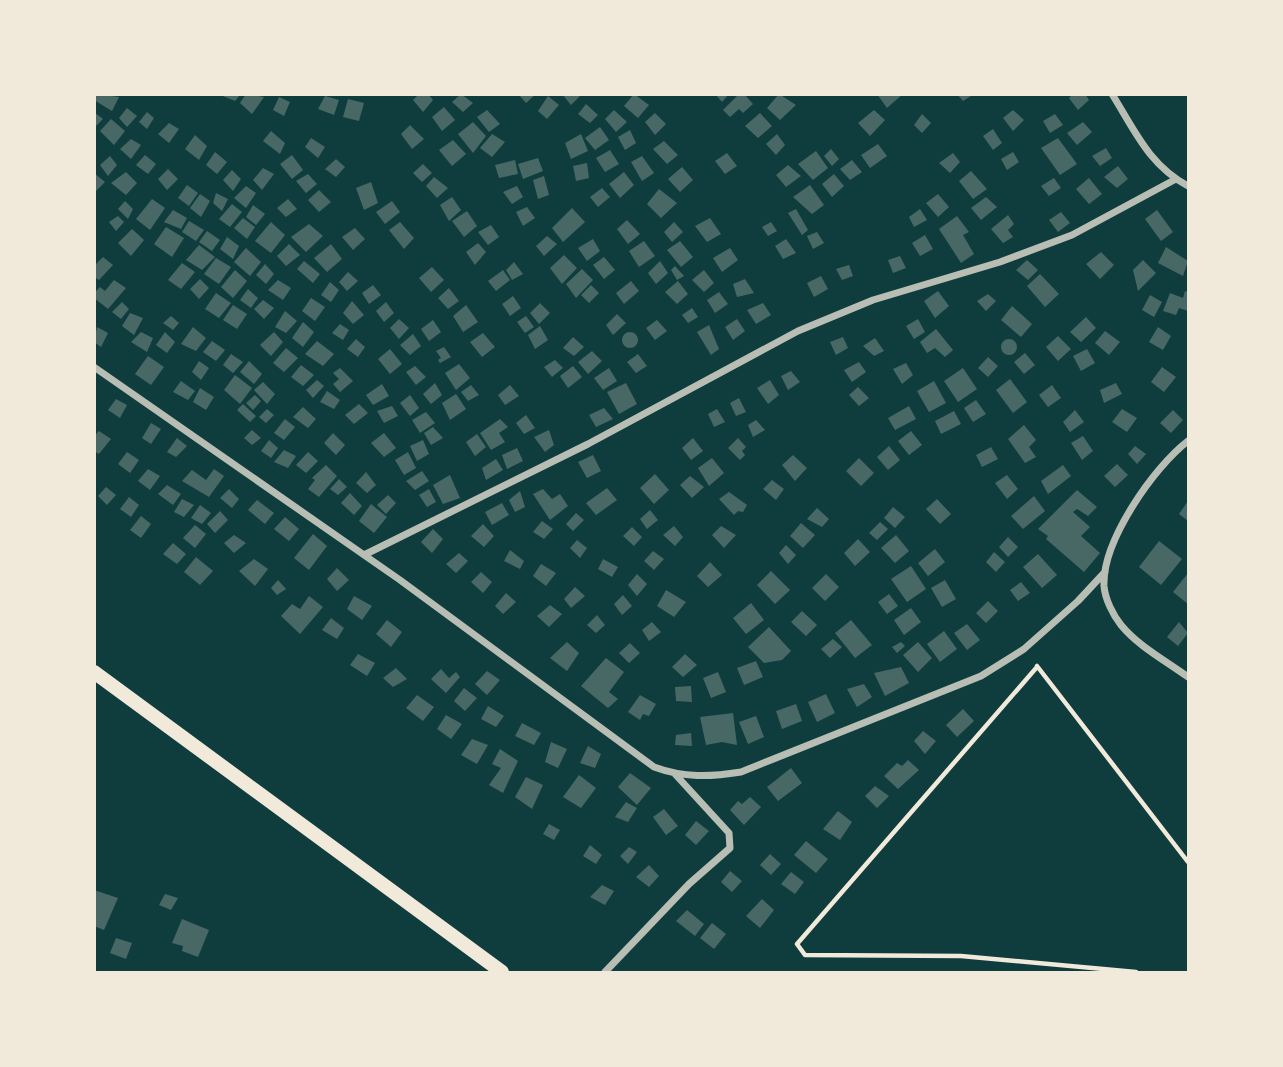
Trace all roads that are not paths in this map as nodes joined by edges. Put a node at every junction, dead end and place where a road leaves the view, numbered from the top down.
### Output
1 (1112, 94) edge
2 (1176, 179) junction
3 (1188, 186) edge
4 (94, 367) edge
5 (1188, 441) edge
6 (364, 555) junction
7 (1105, 572) junction
8 (94, 672) edge
9 (1188, 677) edge
10 (675, 774) junction
11 (502, 972) edge
12 (605, 972) edge

1 - 2 street
2 - 3 street
2 - 6 street
4 - 6 street
5 - 7 street
6 - 10 street
7 - 9 street
7 - 10 street
8 - 11 main road
10 - 12 street

